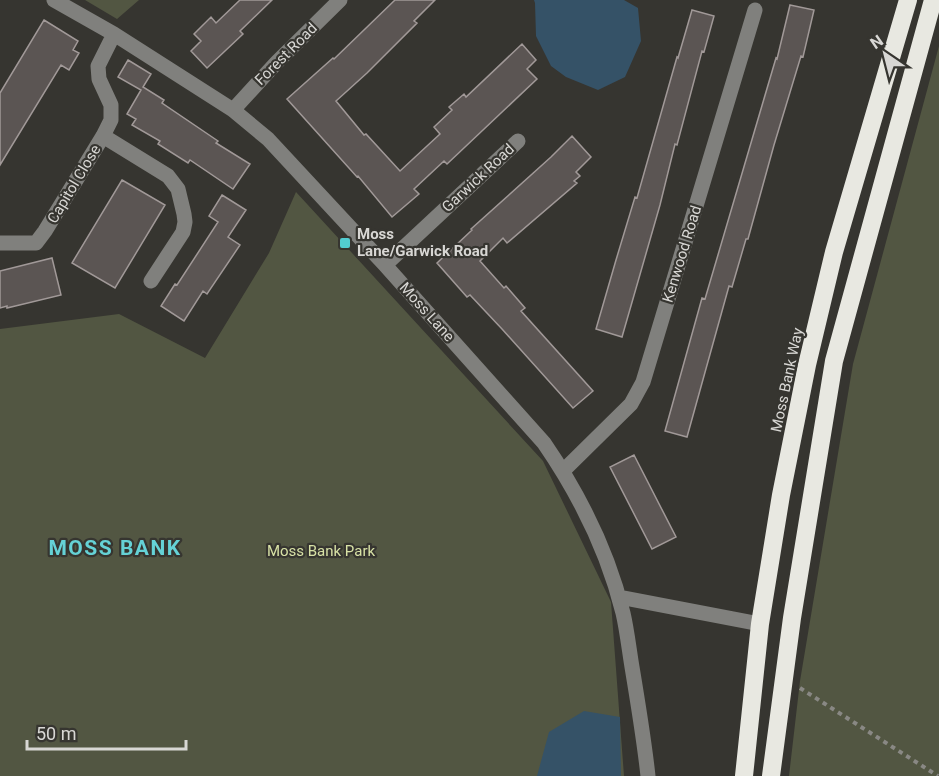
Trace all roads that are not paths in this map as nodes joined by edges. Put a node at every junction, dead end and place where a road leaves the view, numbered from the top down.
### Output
1 (54, 0) edge
2 (340, 0) edge
3 (908, 0) edge
4 (933, 0) edge
5 (755, 10) dead end
6 (114, 34) junction
7 (233, 110) junction
8 (103, 136) junction
9 (518, 141) dead end
10 (0, 243) edge
11 (385, 265) junction
12 (151, 281) dead end
13 (563, 471) junction
14 (619, 597) junction
15 (760, 624) junction
16 (648, 776) edge
17 (744, 776) edge
18 (771, 776) edge

1 - 6 street, Moss Lane
2 - 7 street, Forest Road
3 - 15 highway, Moss Bank Way
4 - 18 highway
5 - 13 street, Kenwood Road
6 - 7 street, Moss Lane
6 - 8 street, Capitol Close
7 - 11 street, Moss Lane
8 - 10 street, Capitol Close
8 - 12 street, Capitol Close
9 - 11 street, Garwick Road
11 - 13 street, Moss Lane
13 - 14 street, Moss Lane
14 - 15 street
14 - 16 street, Moss Lane
15 - 17 highway, Moss Bank Way

